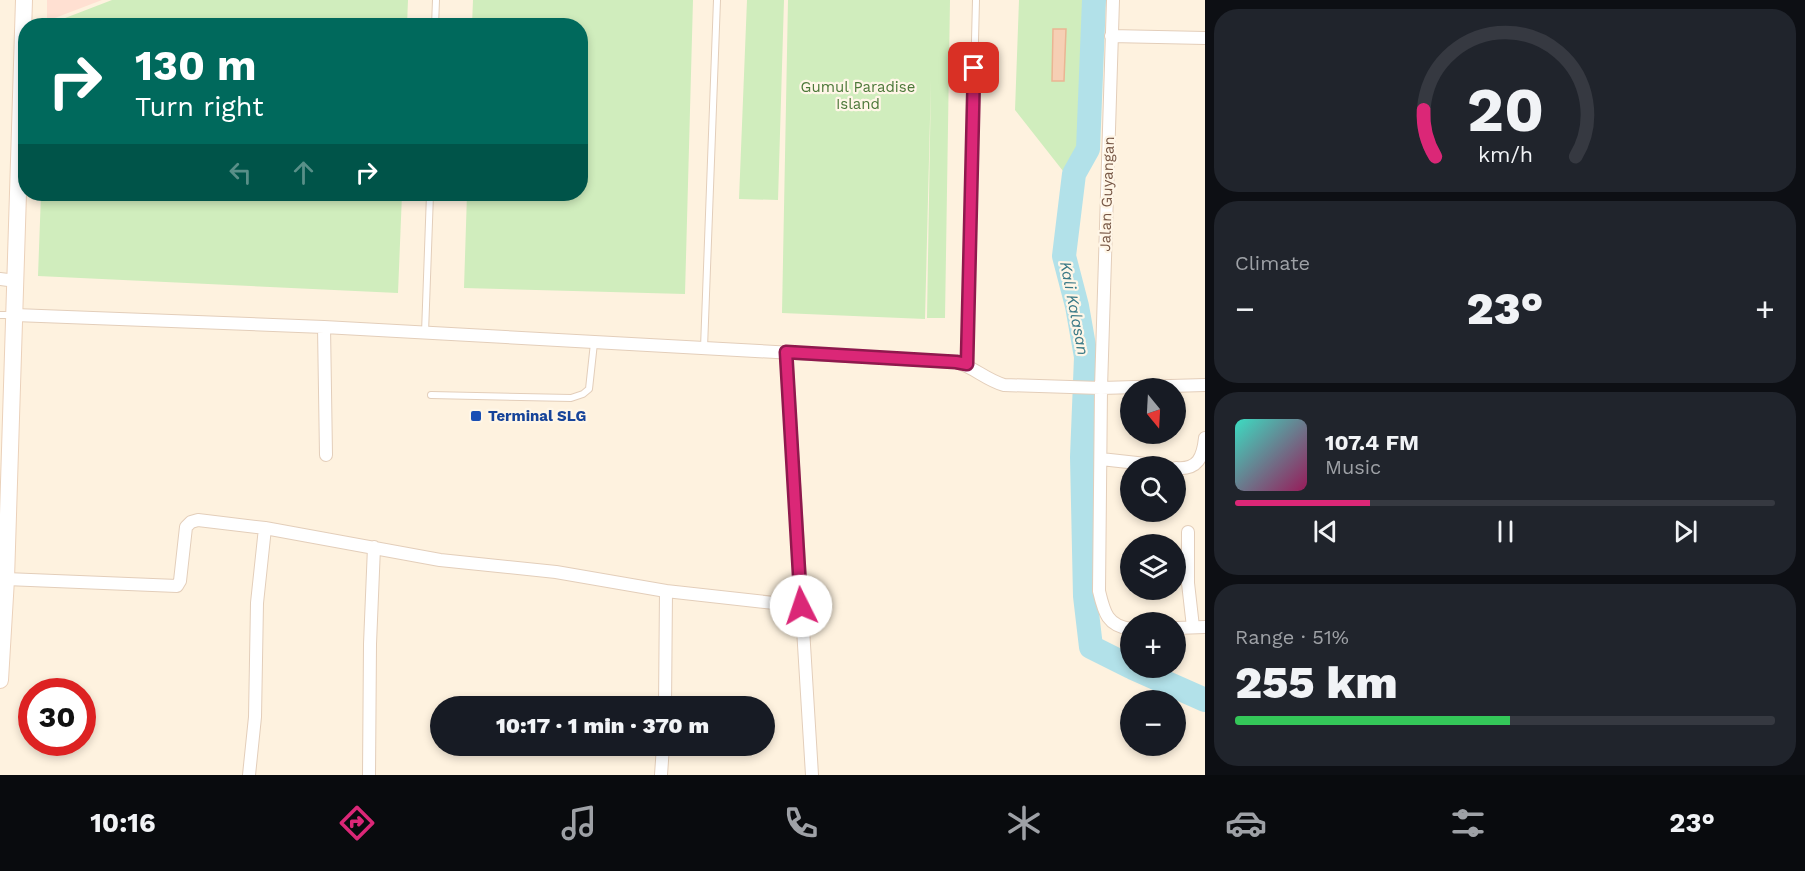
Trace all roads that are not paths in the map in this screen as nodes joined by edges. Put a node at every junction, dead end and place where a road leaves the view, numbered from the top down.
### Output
1 (24, 0) edge
2 (436, 0) edge
3 (717, 0) edge
4 (976, 0) edge
5 (1113, 0) edge
6 (23, 18) edge
7 (435, 18) edge
8 (1112, 36) junction
9 (1205, 38) edge
10 (18, 105) edge
11 (430, 201) edge
12 (8, 280) edge
13 (8, 315) edge
14 (324, 327) junction
15 (425, 333) junction
16 (594, 343) junction
17 (704, 348) junction
18 (786, 352) junction
19 (967, 364) junction
20 (1205, 385) edge
21 (1097, 388) junction
22 (431, 395) dead end
23 (1205, 438) edge
24 (326, 455) dead end
25 (1101, 459) junction
26 (1120, 461) edge
27 (1186, 468) edge
28 (266, 528) junction
29 (1188, 532) dead end
30 (374, 547) junction
31 (6, 579) junction
32 (666, 591) junction
33 (801, 606) junction
34 (1120, 626) edge
35 (1199, 627) edge
36 (0, 680) edge
37 (665, 696) edge
38 (662, 756) edge
39 (249, 775) edge
40 (369, 775) edge
41 (661, 775) edge
42 (812, 775) edge

1 - 6 main road
2 - 7 lane
3 - 17 lane
4 - 19 lane
5 - 8 street, Jalan Guyangan
8 - 9 street
8 - 21 street, Jalan Guyangan
10 - 12 main road
11 - 15 lane
12 - 13 main road
13 - 14 street
13 - 31 main road
14 - 15 street
14 - 24 street
15 - 16 street
16 - 17 street
16 - 22 lane
17 - 18 street
18 - 19 street
18 - 33 street
19 - 21 street
20 - 21 street
21 - 25 street, Jalan Guyangan
23 - 27 street
25 - 26 street
25 - 34 street, Jalan Guyangan
28 - 30 street
28 - 31 street
28 - 39 street
29 - 35 street
30 - 32 street
30 - 40 street
31 - 36 main road
32 - 33 street
32 - 37 street
33 - 42 street
38 - 41 street

